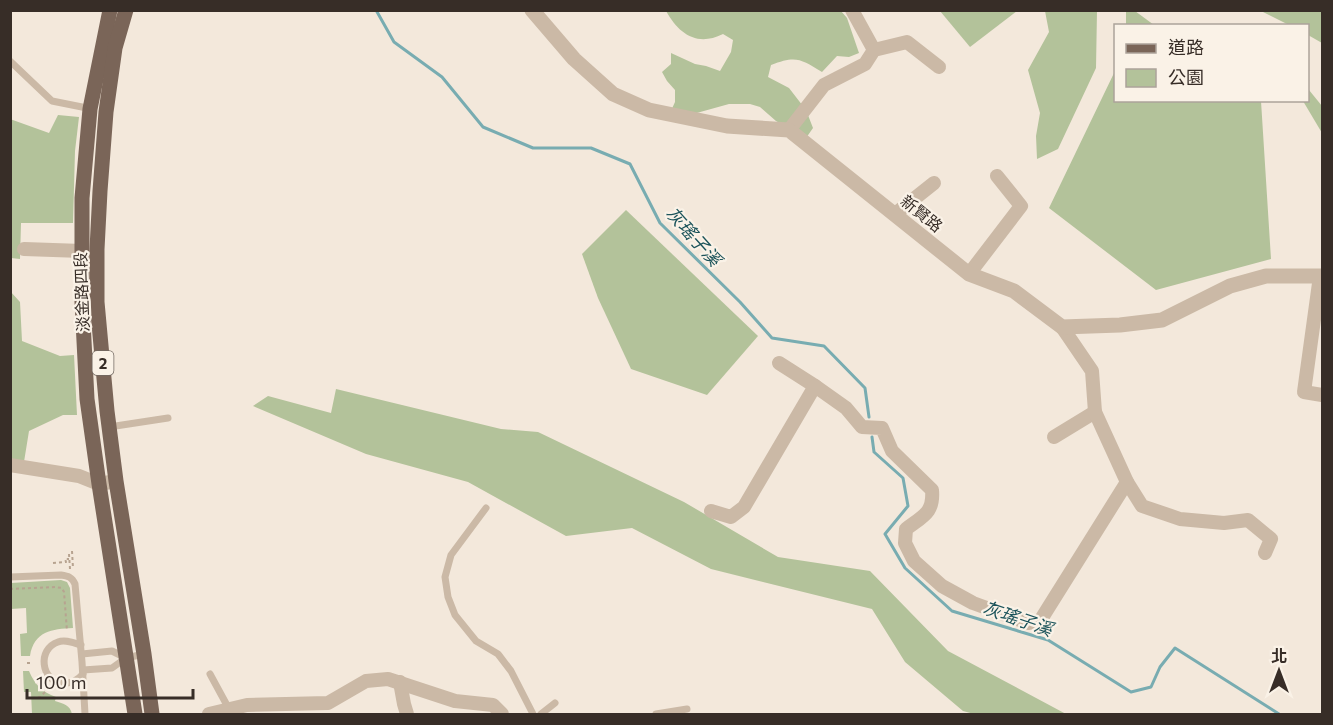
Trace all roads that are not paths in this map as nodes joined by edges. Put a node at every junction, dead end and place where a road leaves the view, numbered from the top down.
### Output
1 (126, 10) edge
2 (532, 10) edge
3 (852, 10) edge
4 (106, 12) edge
5 (874, 50) junction
6 (10, 61) edge
7 (939, 67) dead end
8 (90, 109) junction
9 (106, 112) junction
10 (789, 130) junction
11 (997, 176) dead end
12 (934, 183) dead end
13 (895, 214) junction
14 (24, 249) dead end
15 (82, 251) junction
16 (969, 274) junction
17 (1321, 276) edge
18 (1062, 327) junction
19 (779, 363) dead end
20 (815, 386) junction
21 (1323, 395) edge
22 (1095, 412) junction
23 (168, 418) dead end
24 (109, 427) junction
25 (1053, 437) dead end
26 (10, 465) edge
27 (116, 481) junction
28 (1127, 483) junction
29 (99, 484) junction
30 (486, 507) dead end
31 (711, 511) dead end
32 (1265, 553) dead end
33 (10, 577) edge
34 (81, 645) junction
35 (82, 654) junction
36 (144, 654) junction
37 (126, 658) junction
38 (83, 672) junction
39 (210, 674) dead end
40 (400, 682) junction
41 (555, 703) dead end
42 (456, 708) edge
43 (687, 709) dead end
44 (229, 710) junction
45 (85, 714) edge
46 (135, 714) edge
47 (152, 714) edge
48 (209, 714) edge
49 (407, 714) edge
50 (502, 714) edge
51 (533, 714) edge
52 (541, 714) edge
53 (656, 714) edge

1 - 9 main road, 淡金路四段 / 2
2 - 10 street
3 - 5 street
4 - 8 main road, 淡金路四段 / 2
5 - 7 street
5 - 10 street
6 - 8 lane
8 - 9 lane
8 - 15 main road, 淡金路四段 / 2
9 - 24 main road, 淡金路四段 / 2
10 - 13 street, 新賢路
11 - 16 street
12 - 13 street
13 - 16 street, 新賢路
14 - 15 street
15 - 29 main road, 淡金路四段 / 2
16 - 18 street, 新賢路
17 - 18 street
17 - 21 street
18 - 22 street
19 - 20 street
20 - 28 street
20 - 31 street
22 - 25 street
22 - 28 street
23 - 24 lane
24 - 27 main road, 淡金路四段 / 2
26 - 29 street
27 - 29 street
27 - 36 main road, 淡金路四段 / 2
28 - 32 street
29 - 37 main road, 淡金路四段 / 2
30 - 51 lane
33 - 34 lane
34 - 35 lane
34 - 38 lane
35 - 37 lane
35 - 38 lane
36 - 37 lane
36 - 47 main road, 淡金路四段 / 2
37 - 38 lane
37 - 46 main road, 淡金路四段 / 2
38 - 45 lane
39 - 44 lane
40 - 42 street
40 - 44 street
40 - 49 street
41 - 52 lane
42 - 50 street
43 - 53 lane
44 - 48 street

